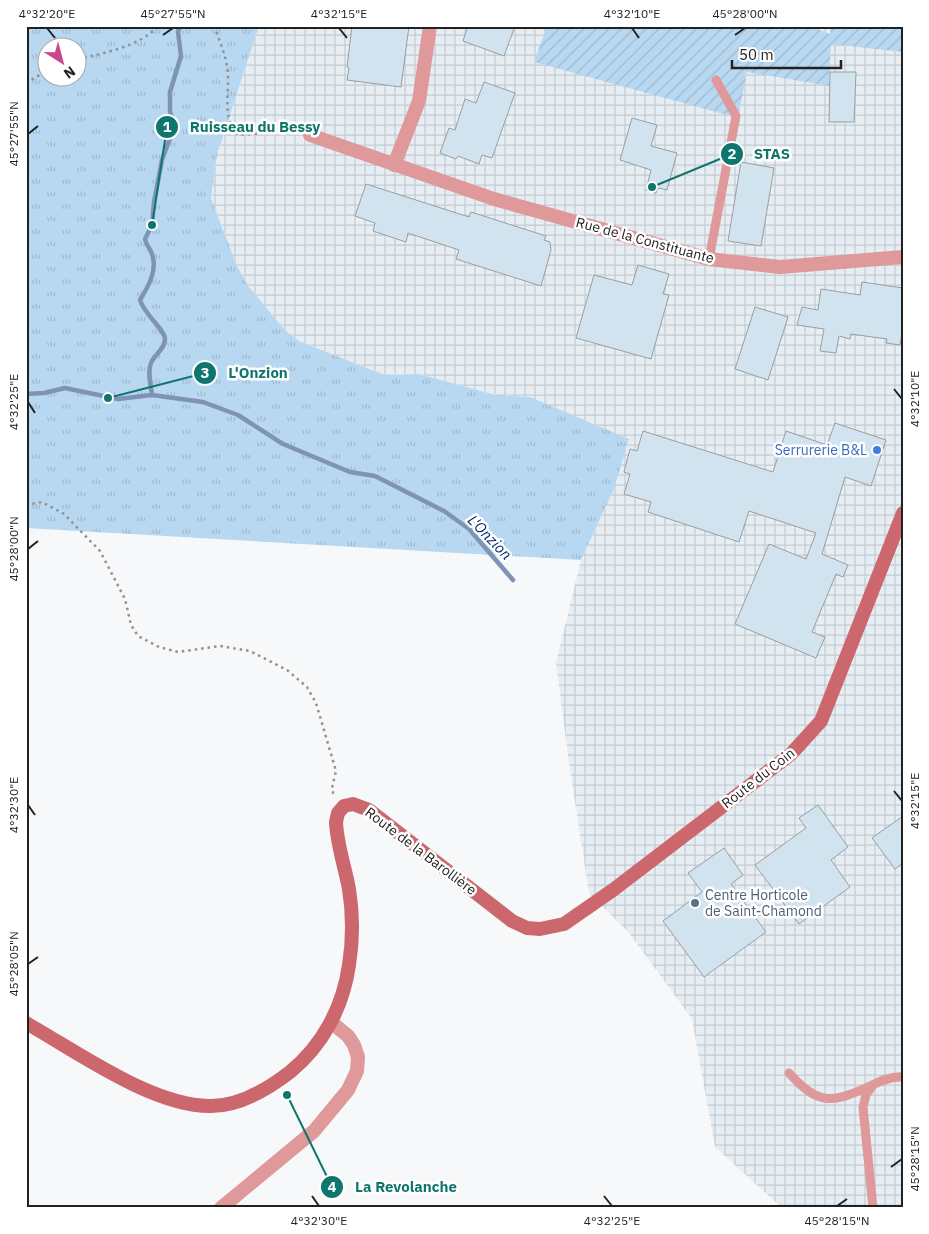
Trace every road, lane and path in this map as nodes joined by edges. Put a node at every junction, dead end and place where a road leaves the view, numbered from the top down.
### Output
1 (157, 26) edge
2 (214, 26) edge
3 (430, 26) edge
4 (88, 57) edge
5 (38, 76) edge
6 (716, 80) dead end
7 (26, 83) edge
8 (310, 135) joint
9 (394, 165) junction
10 (903, 257) edge
11 (709, 259) junction
12 (26, 505) edge
13 (903, 513) edge
14 (338, 814) junction
15 (609, 893) joint
16 (26, 1022) edge
17 (332, 1022) junction
18 (789, 1073) dead end
19 (903, 1077) edge
20 (873, 1085) junction
21 (221, 1208) edge
22 (873, 1208) edge

1 - 4 path
2 - 8 path
3 - 9 street
5 - 7 path
6 - 11 lane
8 - 9 street, Rue de la Constituante
9 - 11 street, Rue de la Constituante
10 - 11 street, Rue de la Constituante
12 - 14 path
13 - 15 main road, Route du Coin
14 - 15 main road, Route de la Barollière
14 - 17 main road
16 - 17 main road
17 - 21 street
18 - 20 lane
19 - 20 lane
20 - 22 lane

